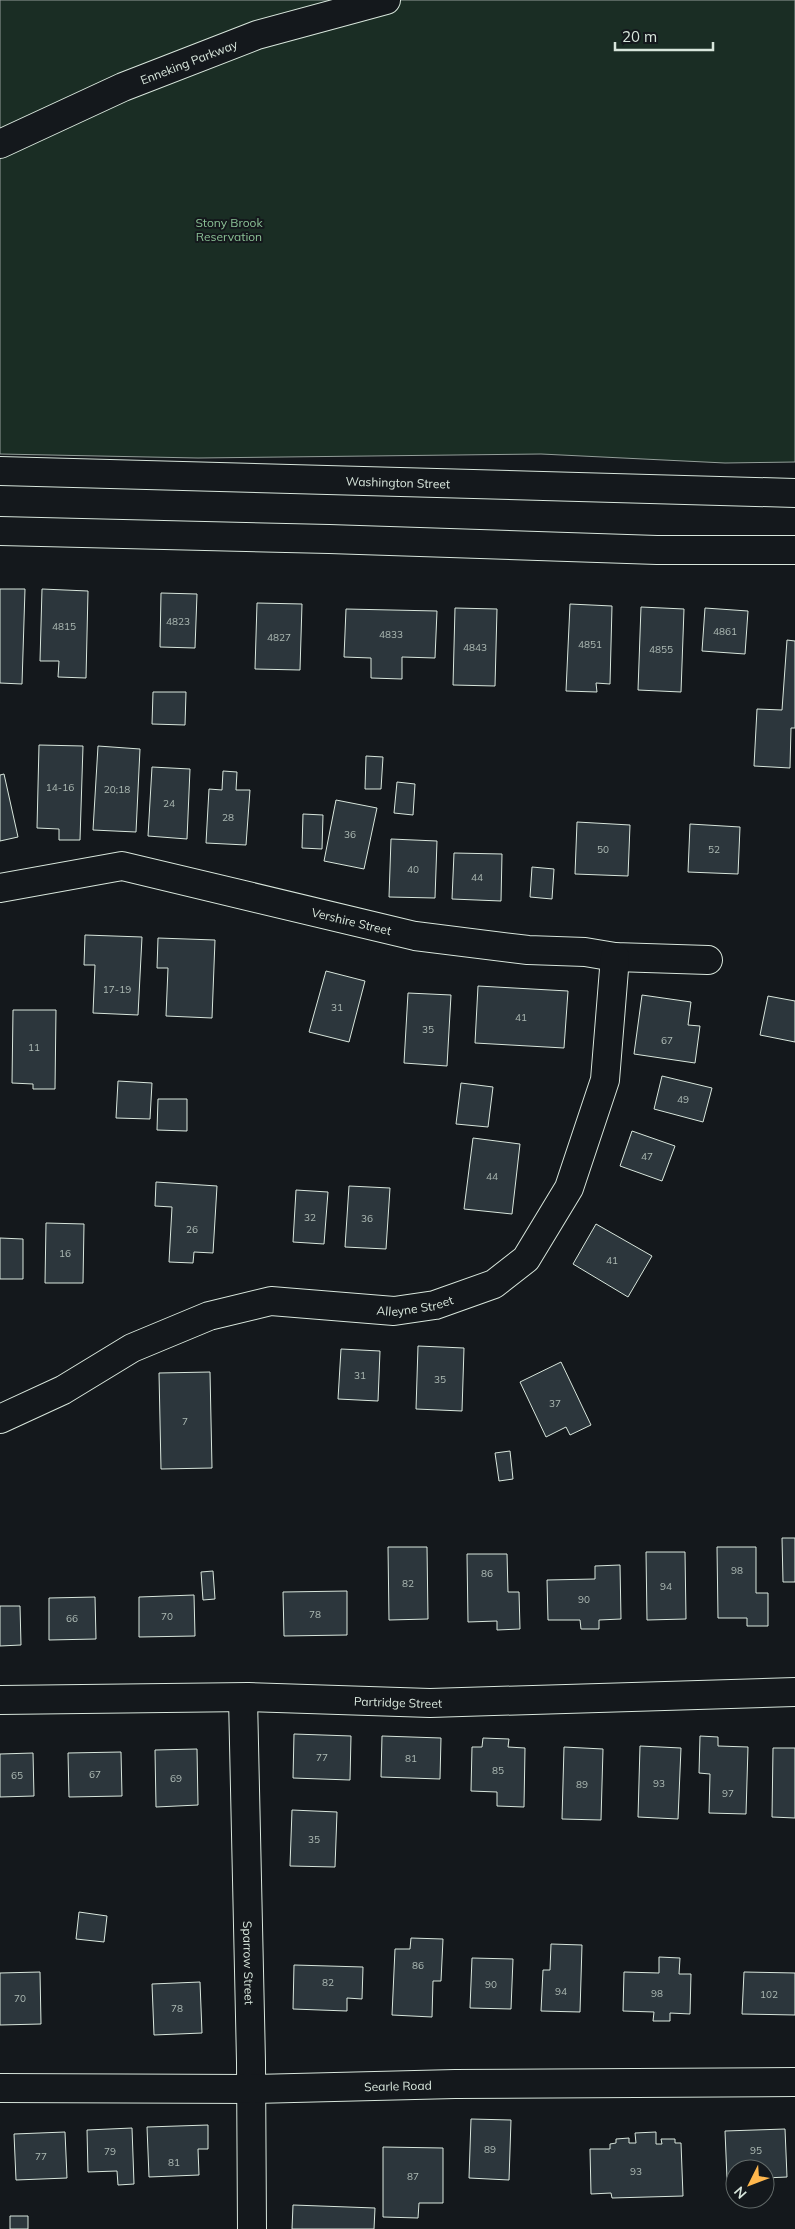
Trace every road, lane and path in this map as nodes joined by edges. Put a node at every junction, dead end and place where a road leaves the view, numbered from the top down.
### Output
1 (386, 0) edge
2 (0, 144) edge
3 (0, 471) edge
4 (795, 493) edge
5 (0, 531) edge
6 (795, 550) edge
7 (0, 888) edge
8 (615, 957) junction
9 (708, 960) dead end
10 (0, 1419) edge
11 (795, 1692) edge
12 (243, 1698) junction
13 (0, 1700) edge
14 (795, 2082) edge
15 (0, 2088) edge
16 (252, 2089) junction
17 (252, 2229) edge

1 - 2 street, Enneking Parkway
3 - 4 street, Washington Street
5 - 6 street
7 - 8 street, Vershire Street
8 - 9 street, Vershire Street
8 - 10 street, Alleyne Street
11 - 12 street, Partridge Street
12 - 13 street, Partridge Street
12 - 16 street, Sparrow Street
14 - 16 street, Searle Road
15 - 16 street, Searle Road
16 - 17 street, Sparrow Street

